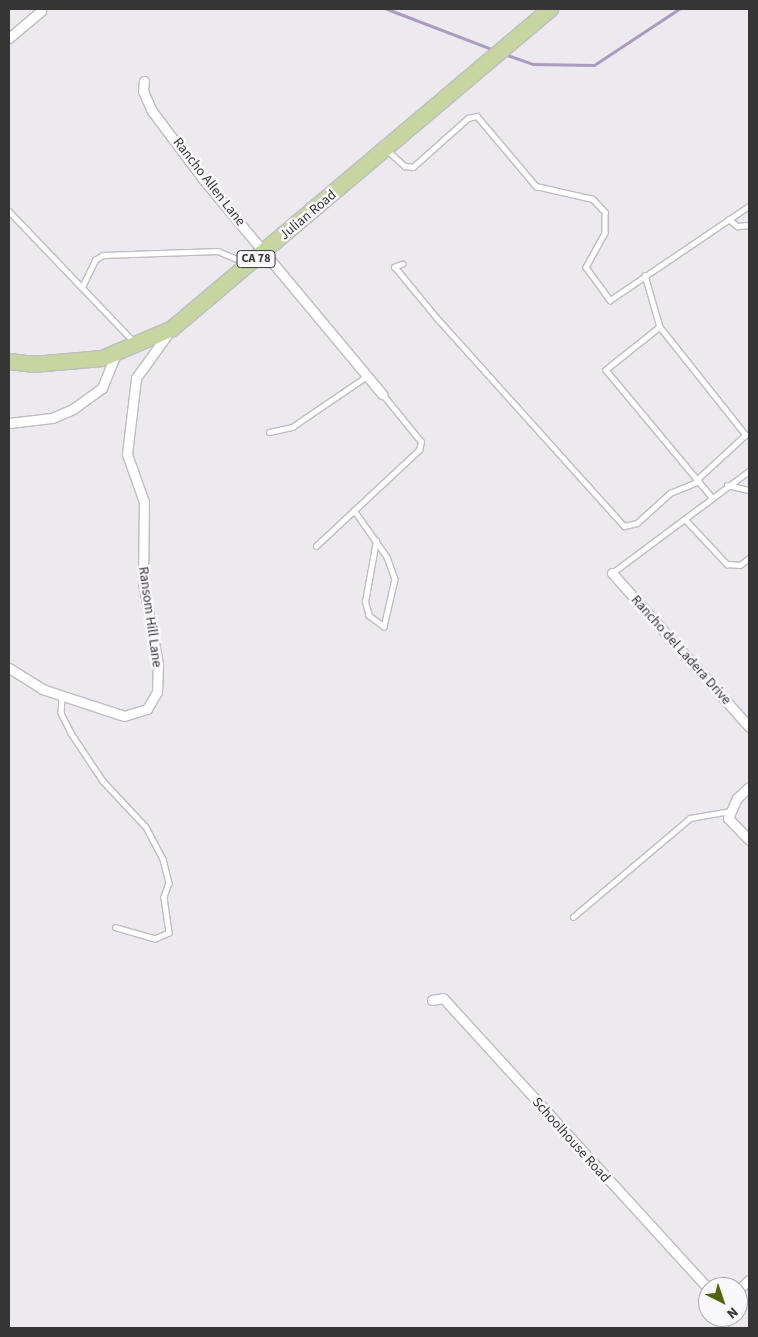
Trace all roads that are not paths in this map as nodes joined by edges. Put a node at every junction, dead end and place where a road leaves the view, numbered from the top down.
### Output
1 (550, 9) edge
2 (41, 10) edge
3 (9, 38) edge
4 (144, 81) dead end
5 (386, 149) junction
6 (749, 206) edge
7 (9, 211) edge
8 (729, 219) junction
9 (749, 224) edge
10 (265, 251) junction
11 (403, 264) dead end
12 (249, 265) junction
13 (645, 276) junction
14 (82, 287) junction
15 (172, 328) junction
16 (660, 328) junction
17 (138, 346) junction
18 (116, 354) junction
19 (9, 361) edge
20 (367, 376) junction
21 (382, 394) joint
22 (9, 423) edge
23 (268, 432) dead end
24 (748, 434) edge
25 (749, 471) edge
26 (698, 481) junction
27 (727, 485) junction
28 (749, 490) edge
29 (712, 497) junction
30 (354, 510) junction
31 (685, 519) junction
32 (376, 541) junction
33 (316, 546) dead end
34 (749, 558) edge
35 (612, 573) joint
36 (9, 668) edge
37 (62, 696) junction
38 (749, 727) edge
39 (749, 787) edge
40 (731, 811) junction
41 (749, 840) edge
42 (573, 917) dead end
43 (116, 928) dead end
44 (432, 1000) dead end
45 (698, 1277) edge

1 - 5 main road, Julian Road / CA 78
2 - 3 street
4 - 10 street, Rancho Allen Lane
5 - 10 main road, Julian Road / CA 78
5 - 13 lane
6 - 8 lane
7 - 14 lane
8 - 9 lane
8 - 13 lane
10 - 12 main road, Julian Road / CA 78
10 - 20 street, Rancho Allen Lane
11 - 26 lane
12 - 14 lane
12 - 15 main road, Julian Road / CA 78
13 - 16 lane
14 - 17 lane
15 - 17 main road, Julian Road / CA 78
15 - 37 street, Ransom Hill Lane
16 - 24 lane
16 - 26 lane
17 - 18 main road, Julian Road / CA 78
18 - 19 main road, Julian Road / CA 78
18 - 22 street
20 - 21 street, Rancho Allen Lane
20 - 23 lane
21 - 30 lane
24 - 26 lane
25 - 27 lane
26 - 29 lane
27 - 28 lane
27 - 29 lane
29 - 31 lane
30 - 32 lane
30 - 33 lane
31 - 34 lane
31 - 35 lane
32 - 32 lane
35 - 38 street, Rancho del Ladera Drive
36 - 37 street, Ransom Hill Lane
37 - 43 lane
39 - 40 street
40 - 41 street
40 - 42 lane
44 - 45 street, Schoolhouse Road

